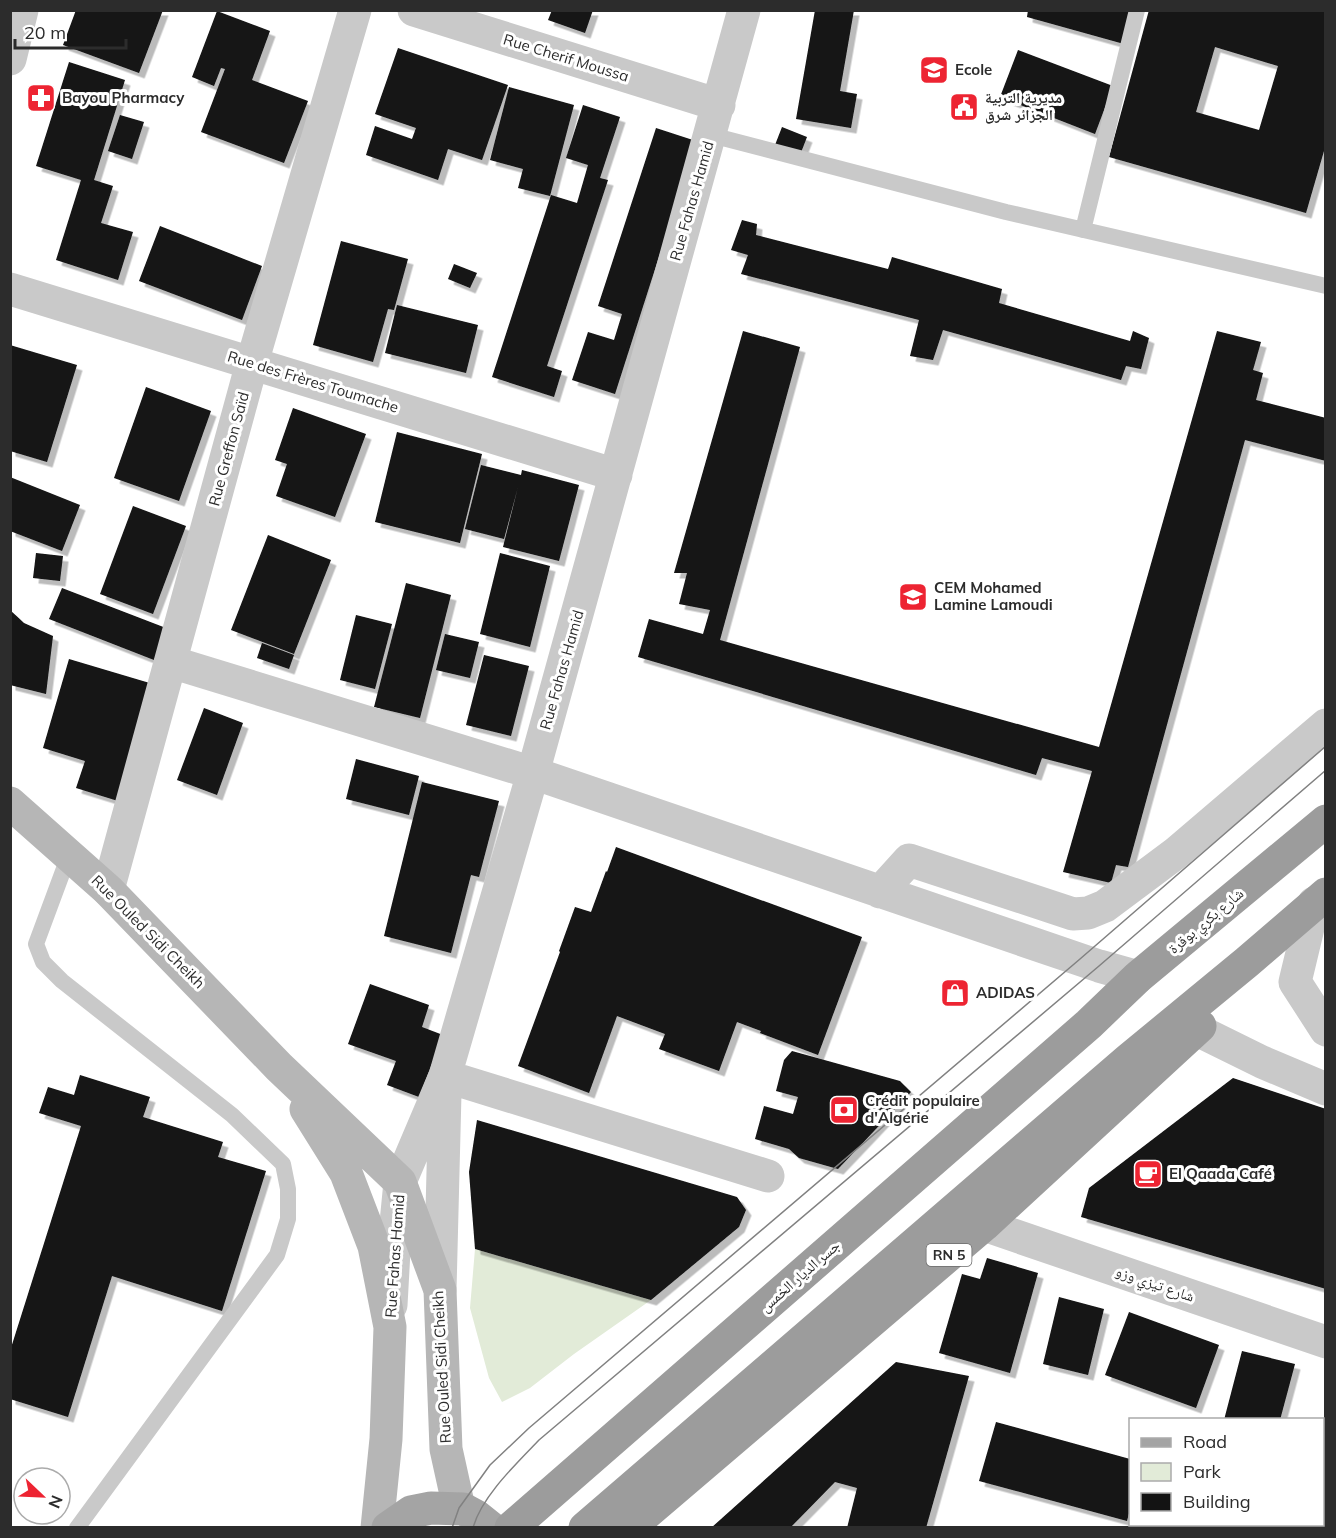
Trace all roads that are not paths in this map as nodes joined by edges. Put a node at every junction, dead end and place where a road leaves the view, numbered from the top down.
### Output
1 (22, 10) edge
2 (355, 10) edge
3 (414, 10) edge
4 (744, 10) edge
5 (1137, 10) edge
6 (10, 59) edge
7 (715, 120) junction
8 (1083, 230) junction
9 (1326, 286) edge
10 (10, 289) edge
11 (252, 363) junction
12 (616, 475) junction
13 (171, 662) junction
14 (1326, 725) edge
15 (533, 773) junction
16 (10, 803) edge
17 (1326, 821) edge
18 (69, 855) junction
19 (108, 890) junction
20 (880, 891) junction
21 (1320, 898) edge
22 (1247, 962) junction
23 (1138, 977) junction
24 (1089, 1024) joint
25 (1197, 1030) junction
26 (1326, 1030) edge
27 (279, 1067) junction
28 (445, 1076) junction
29 (1326, 1089) edge
30 (768, 1176) dead end
31 (400, 1182) junction
32 (984, 1225) junction
33 (440, 1290) junction
34 (390, 1328) junction
35 (1326, 1342) edge
36 (459, 1508) junction
37 (77, 1527) edge
38 (377, 1527) edge
39 (388, 1527) edge
40 (490, 1527) edge
41 (511, 1527) edge
42 (585, 1527) edge
43 (629, 1527) edge

1 - 6 street
2 - 11 street, Rue Greffon Saïd
3 - 7 street, Rue Cherif Moussa
4 - 7 street, Rue Fahas Hamid
5 - 8 lane
7 - 8 lane
7 - 12 street, Rue Fahas Hamid
8 - 9 lane
10 - 11 street, Rue des Frères Toumache
11 - 12 street, Rue des Frères Toumache
11 - 13 street, Rue Greffon Saïd
12 - 15 street, Rue Fahas Hamid
13 - 15 street
13 - 19 street, Rue Greffon Saïd
14 - 20 street
15 - 20 street
15 - 28 street, Rue Fahas Hamid
16 - 18 main road, Rue Ouled Sidi Cheikh
17 - 23 highway, شارع بكري بوقرة
18 - 19 main road, Rue Ouled Sidi Cheikh
18 - 37 lane
19 - 27 main road, Rue Ouled Sidi Cheikh
20 - 23 street
21 - 22 highway, RN 5
21 - 26 street
22 - 25 highway, RN 5
22 - 42 highway, RN 5
23 - 24 highway, شارع بكري بوقرة
24 - 41 highway, جسر الديار الخمس
25 - 29 street
25 - 32 highway, RN 5
27 - 31 main road, Rue Ouled Sidi Cheikh
27 - 34 main road, Rue Ouled Sidi Cheikh
28 - 30 street
28 - 31 street, Rue Fahas Hamid
28 - 33 street
31 - 33 main road, Rue Ouled Sidi Cheikh
31 - 34 street, Rue Fahas Hamid
32 - 35 street, شارع تيزي وزو
32 - 43 highway, RN 5
33 - 36 main road, Rue Ouled Sidi Cheikh
34 - 38 main road, Rue Ouled Sidi Cheikh
36 - 39 main road
36 - 40 main road

